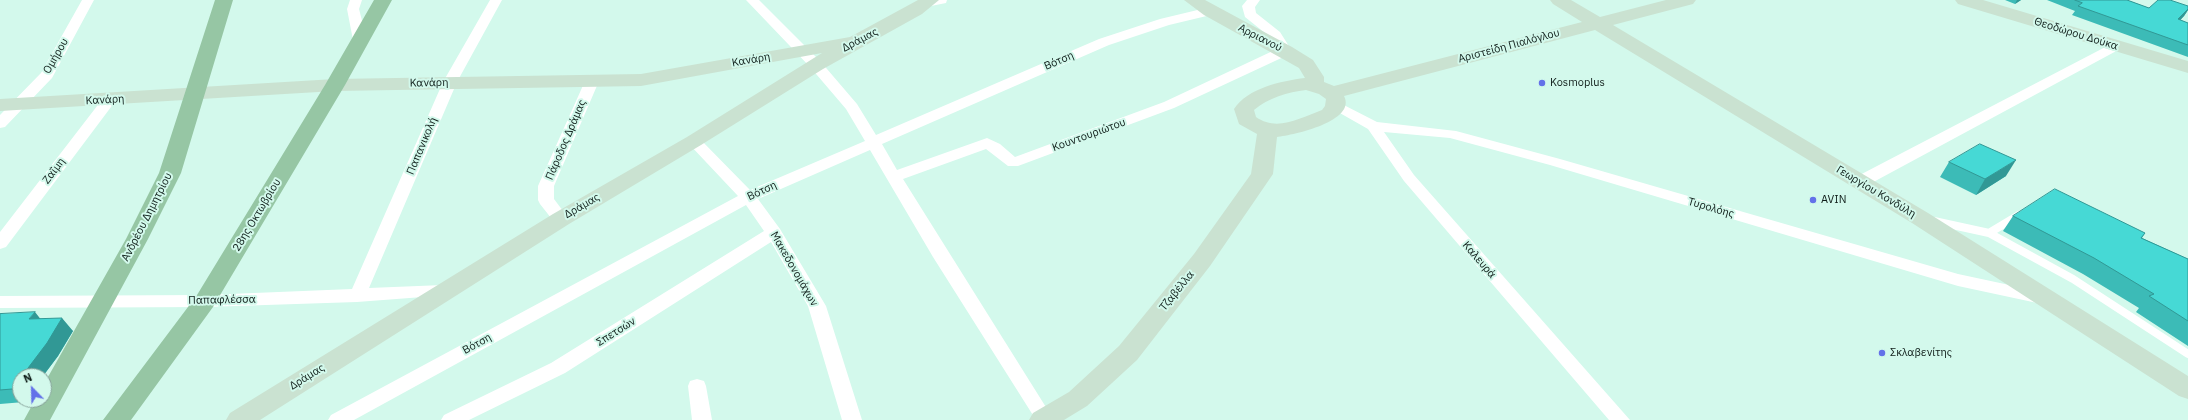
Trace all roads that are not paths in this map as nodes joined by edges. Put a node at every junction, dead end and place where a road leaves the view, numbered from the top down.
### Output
1 (88, 0) edge
2 (224, 0) edge
3 (356, 0) edge
4 (383, 0) edge
5 (496, 0) edge
6 (752, 0) edge
7 (1193, 0) edge
8 (1254, 0) edge
9 (1559, 0) edge
10 (1687, 0) edge
11 (1964, 0) edge
12 (932, 1) edge
13 (1210, 12) junction
14 (1598, 23) junction
15 (360, 40) junction
16 (855, 42) joint
17 (2114, 46) junction
18 (1285, 51) junction
19 (809, 58) junction
20 (2188, 67) edge
21 (592, 81) junction
22 (450, 82) junction
23 (335, 85) junction
24 (196, 94) junction
25 (1327, 95) junction
26 (109, 100) junction
27 (20, 104) junction
28 (0, 105) edge
29 (0, 124) edge
30 (1373, 126) junction
31 (1268, 131) junction
32 (694, 141) junction
33 (873, 142) junction
34 (894, 177) junction
35 (1860, 182) junction
36 (748, 197) junction
37 (2029, 209) edge
38 (1920, 218) junction
39 (561, 219) junction
40 (774, 233) junction
41 (1989, 233) junction
42 (0, 243) edge
43 (443, 291) junction
44 (357, 296) junction
45 (2048, 299) junction
46 (205, 300) junction
47 (0, 302) edge
48 (102, 302) junction
49 (2188, 354) edge
50 (697, 386) dead end
51 (2188, 389) edge
52 (1044, 419) edge
53 (1615, 419) edge
54 (37, 420) edge
55 (116, 420) edge
56 (239, 420) edge
57 (338, 420) edge
58 (452, 420) edge
59 (702, 420) edge
60 (852, 420) edge

1 - 27 street, Ομήρου
2 - 24 main road, Ανδρέου Δημητρίου
3 - 15 street
4 - 15 main road, 28ης Οκτωβρίου
5 - 22 street, Παπανικολή
6 - 19 street
7 - 13 street, Αρριανού
8 - 18 street
9 - 14 street, Γεωργίου Κονδύλη
10 - 14 street, Αριστείδη Πιαλόγλου
11 - 17 street, Θεοδώρου Δούκα
12 - 16 street, Δράμας
13 - 18 street, Αρριανού
13 - 33 street, Βότση
14 - 25 street, Αριστείδη Πιαλόγλου
14 - 35 street, Γεωργίου Κονδύλη
15 - 23 main road, 28ης Οκτωβρίου
16 - 19 street, Κανάρη
17 - 20 street, Θεοδώρου Δούκα
17 - 35 street
18 - 25 street, Αρριανού
18 - 34 street, Κουντουριώτου
19 - 21 street, Κανάρη
19 - 32 street, Δράμας
19 - 33 street
21 - 22 street, Κανάρη
21 - 39 street, Πάροδος Δράμας
22 - 23 street, Κανάρη
22 - 44 street, Παπανικολή
23 - 24 street, Κανάρη
23 - 46 main road, 28ης Οκτωβρίου
24 - 26 street, Κανάρη
24 - 48 main road, Ανδρέου Δημητρίου
25 - 30 street, Καλευρά
25 - 31 street
25 - 31 street
26 - 27 street, Κανάρη
26 - 42 street, Ζαΐμη
27 - 28 street, Κανάρη
27 - 29 street, Ομήρου
30 - 45 street, Τυρολόης
30 - 53 street, Καλευρά
31 - 52 street, Τζαβέλλα
32 - 36 street, Μακεδονομάχων
32 - 39 street, Δράμας
33 - 34 street
33 - 36 street, Βότση
34 - 52 street
35 - 38 street, Γεωργίου Κονδύλη
36 - 40 street, Μακεδονομάχων
36 - 57 street, Βότση
37 - 41 lane
38 - 41 lane
38 - 45 street, Γεωργίου Κονδύλη
39 - 43 street, Δράμας
40 - 58 street, Σπετσών
40 - 60 street, Μακεδονομάχων
41 - 49 lane
43 - 44 street, Παπαφλέσσα
43 - 56 street, Δράμας
44 - 46 street, Παπαφλέσσα
45 - 51 street, Γεωργίου Κονδύλη
46 - 48 street, Παπαφλέσσα
46 - 55 main road, 28ης Οκτωβρίου
47 - 48 street, Παπαφλέσσα
48 - 54 main road, Ανδρέου Δημητρίου
50 - 59 street

